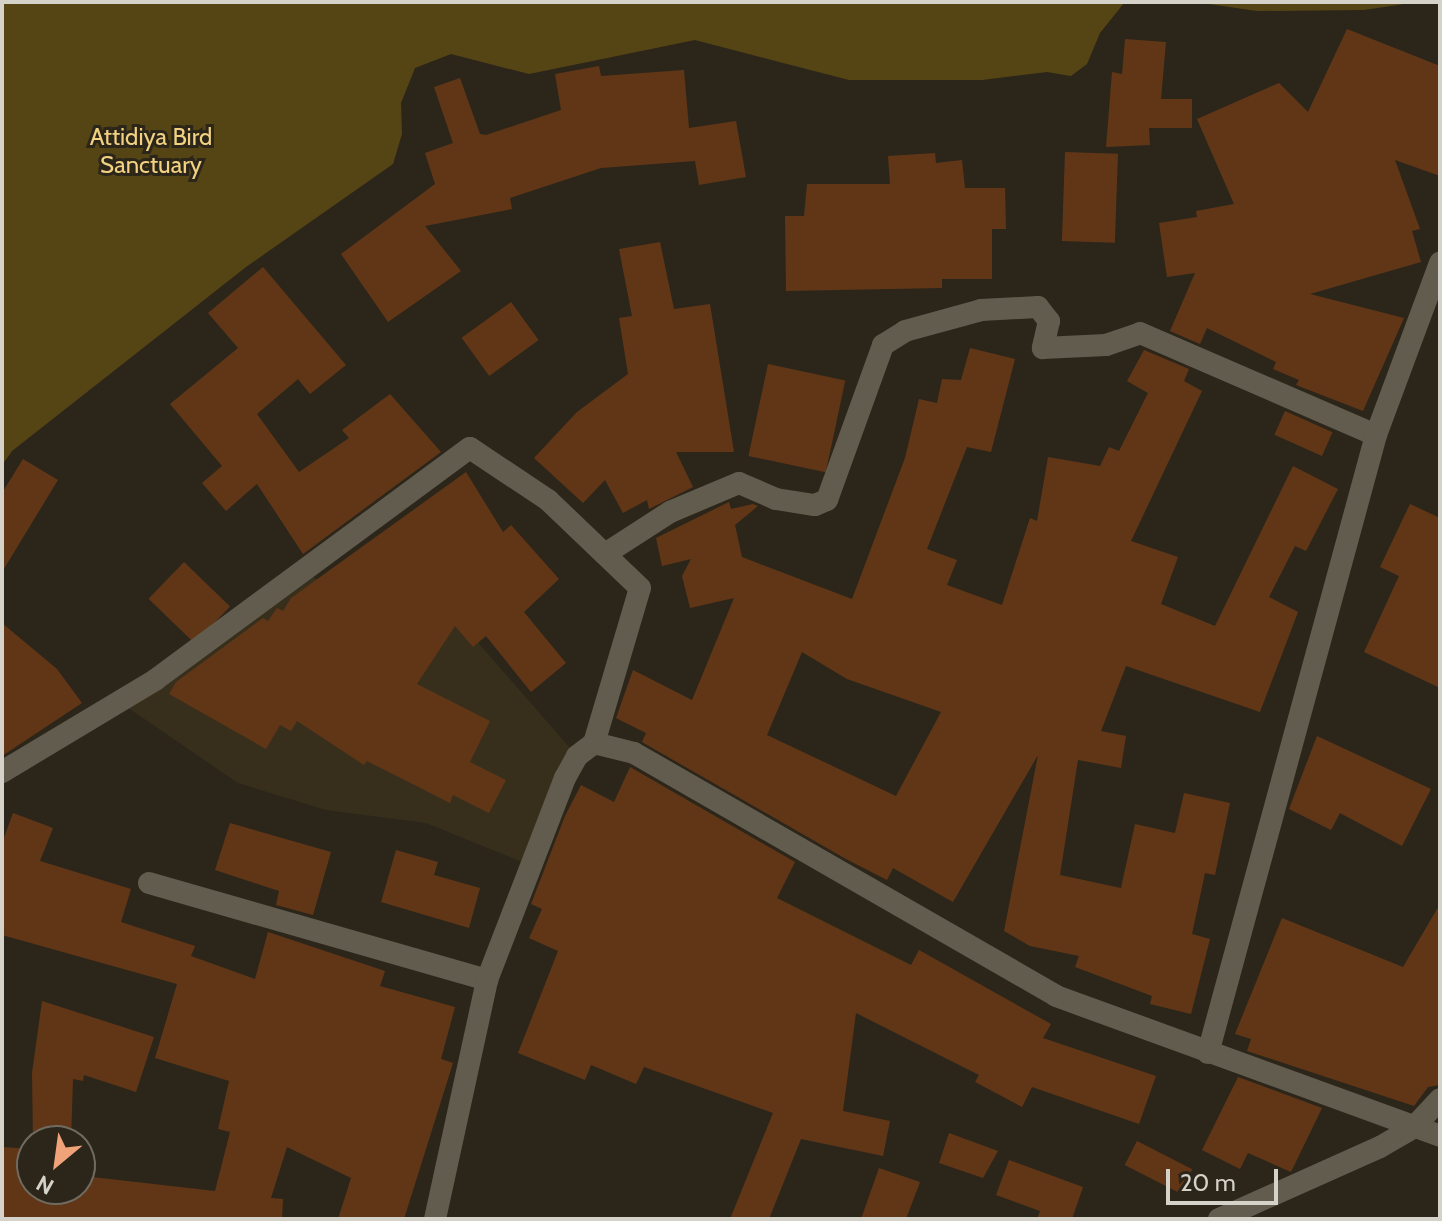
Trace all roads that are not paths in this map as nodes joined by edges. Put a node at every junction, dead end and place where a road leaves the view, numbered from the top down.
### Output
1 (1440, 263) edge
2 (1376, 435) junction
3 (605, 554) junction
4 (594, 743) junction
5 (2, 772) edge
6 (149, 883) dead end
7 (487, 980) junction
8 (1208, 1053) junction
9 (1440, 1099) edge
10 (1414, 1127) junction
11 (1440, 1136) edge
12 (435, 1219) edge
13 (1219, 1219) edge

1 - 2 street
2 - 3 street
2 - 8 street
3 - 4 street
3 - 5 street
4 - 7 street
4 - 8 street
6 - 7 street
7 - 12 street
8 - 10 street
9 - 10 street
10 - 11 street
10 - 13 street

